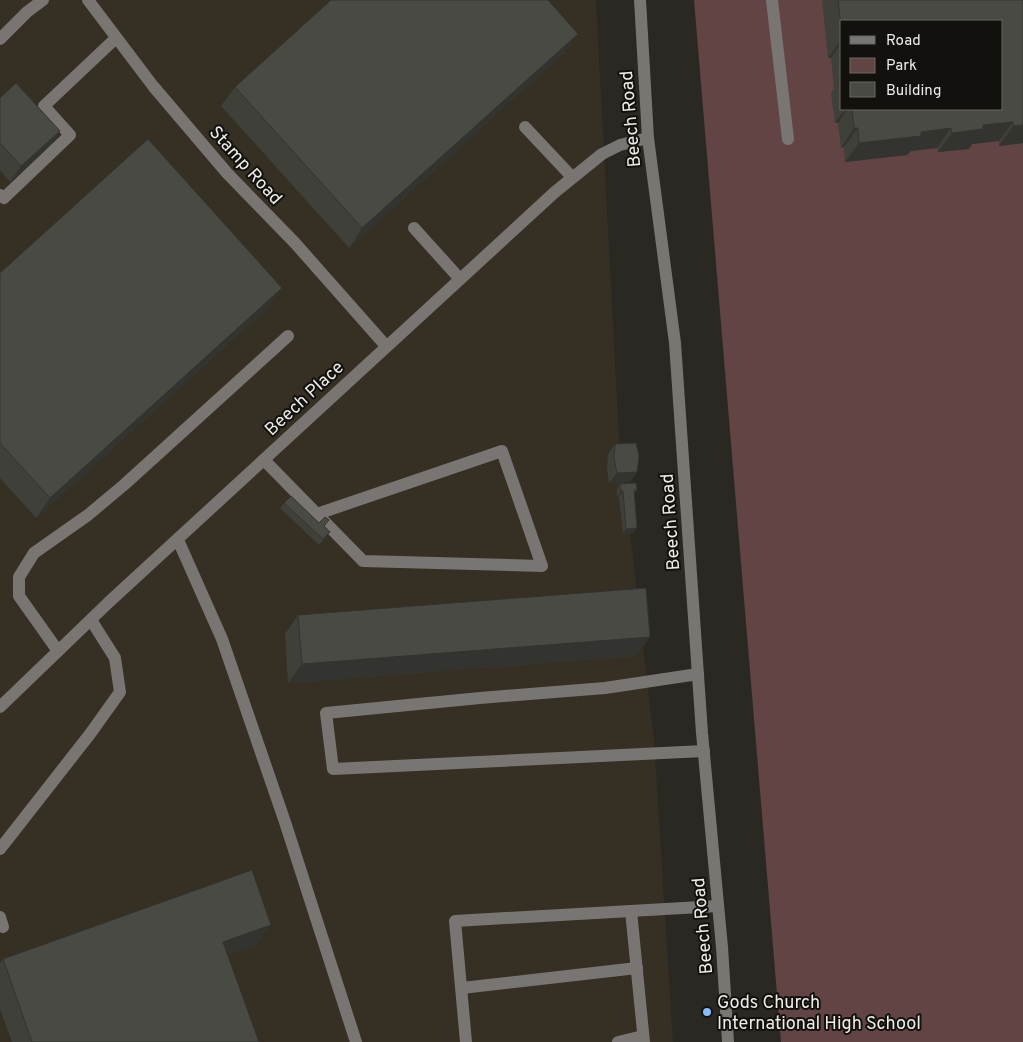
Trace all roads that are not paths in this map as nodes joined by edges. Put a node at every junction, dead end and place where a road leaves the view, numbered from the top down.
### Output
1 (43, 0) edge
2 (88, 0) edge
3 (640, 0) edge
4 (772, 0) edge
5 (116, 38) junction
6 (0, 39) edge
7 (525, 127) dead end
8 (648, 138) junction
9 (788, 139) dead end
10 (572, 177) junction
11 (0, 194) edge
12 (414, 228) dead end
13 (460, 280) junction
14 (288, 336) dead end
15 (386, 346) junction
16 (264, 460) junction
17 (317, 514) junction
18 (178, 540) junction
19 (91, 620) junction
20 (58, 651) junction
21 (698, 674) junction
22 (0, 707) edge
23 (704, 751) junction
24 (0, 849) edge
25 (718, 906) junction
26 (631, 912) junction
27 (637, 968) junction
28 (462, 988) junction
29 (644, 1039) edge
30 (356, 1042) edge
31 (466, 1042) edge
32 (618, 1042) edge
33 (728, 1042) edge

1 - 6 street
2 - 5 street, Stamp Road
3 - 8 street, Beech Road
4 - 9 street
5 - 11 street
5 - 15 street, Stamp Road
7 - 10 street
8 - 10 street, Beech Place
8 - 21 street, Beech Road
10 - 13 street, Beech Place
12 - 13 street
13 - 15 street, Beech Place
14 - 20 street
15 - 16 street, Beech Place
16 - 17 street
16 - 18 street, Beech Place
17 - 17 street
18 - 19 street, Beech Place
18 - 30 street
19 - 20 street, Beech Place
19 - 24 street
20 - 22 street, Beech Place
21 - 23 street, Beech Road
21 - 23 street
23 - 25 street, Beech Road
25 - 26 street
25 - 33 street, Beech Road
26 - 27 street
26 - 28 street
27 - 28 street
27 - 29 street
28 - 31 street
29 - 32 street

